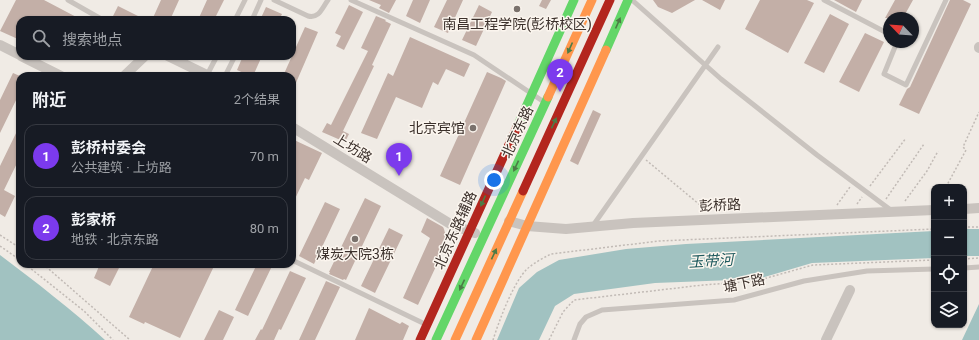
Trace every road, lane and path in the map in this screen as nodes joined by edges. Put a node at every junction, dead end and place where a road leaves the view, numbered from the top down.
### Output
1 (68, 0) edge
2 (245, 0) edge
3 (261, 0) edge
4 (274, 0) edge
5 (328, 0) edge
6 (351, 0) edge
7 (574, 0) edge
8 (592, 0) edge
9 (610, 0) edge
10 (628, 0) edge
11 (632, 0) edge
12 (824, 0) edge
13 (946, 0) edge
14 (96, 16) edge
15 (237, 16) edge
16 (254, 16) edge
17 (883, 31) edge
18 (0, 45) edge
19 (718, 47) dead end
20 (895, 48) edge
21 (16, 53) edge
22 (29, 60) edge
23 (141, 60) edge
24 (176, 60) edge
25 (215, 60) edge
26 (233, 60) edge
27 (705, 65) junction
28 (53, 72) edge
29 (128, 72) edge
30 (200, 72) edge
31 (210, 72) edge
32 (227, 72) edge
33 (532, 94) junction
34 (545, 103) junction
35 (979, 112) edge
36 (296, 129) edge
37 (906, 138) dead end
38 (924, 144) dead end
39 (938, 151) dead end
40 (642, 156) junction
41 (853, 182) junction
42 (948, 184) edge
43 (866, 192) junction
44 (883, 204) junction
45 (979, 208) edge
46 (967, 209) edge
47 (931, 210) edge
48 (711, 212) dead end
49 (892, 212) junction
50 (850, 213) junction
51 (830, 214) junction
52 (509, 221) junction
53 (527, 226) junction
54 (592, 227) junction
55 (967, 227) edge
56 (979, 227) edge
57 (931, 229) edge
58 (470, 231) junction
59 (0, 235) edge
60 (484, 236) junction
61 (16, 245) edge
62 (0, 246) edge
63 (16, 257) edge
64 (979, 258) edge
65 (967, 259) edge
66 (931, 260) edge
67 (296, 262) edge
68 (979, 267) edge
69 (29, 268) edge
70 (48, 268) edge
71 (967, 268) edge
72 (931, 269) edge
73 (850, 290) dead end
74 (427, 325) junction
75 (440, 331) junction
76 (113, 340) edge
77 (130, 340) edge
78 (420, 340) edge
79 (436, 340) edge
80 (455, 340) edge
81 (476, 340) edge
82 (493, 340) edge
83 (549, 340) edge
84 (574, 340) edge
85 (826, 340) edge

1 - 14 lane
2 - 15 lane
3 - 16 lane
4 - 5 lane
6 - 33 lane
7 - 33 main road, 北京东路辅路
8 -> 34 main road, 北京东路
52 -> 9 main road
53 -> 10 main road
11 - 27 lane
12 - 17 lane
13 - 20 lane
18 - 21 street
19 - 27 lane
22 - 28 street
23 - 29 street
24 - 30 street
25 - 31 lane
26 - 32 lane
27 - 40 lane
27 - 41 lane
33 - 34 lane
33 -> 58 main road, 北京东路辅路
34 -> 60 main road, 北京东路
35 - 42 path
36 - 58 street, 上坊路
37 - 43 path
38 - 44 path
39 - 49 path
40 - 48 path
40 - 54 lane
41 - 43 lane
41 - 51 path
43 - 44 lane
43 - 50 path
44 - 49 lane
45 - 46 street
47 - 49 street, 彭桥路
49 - 50 street, 彭桥路
50 - 51 street, 彭桥路
51 - 54 street, 彭桥路
52 - 53 street, 彭桥路
80 -> 52 main road
53 - 54 street, 彭桥路
53 - 81 main road
55 - 56 path
57 - 82 path
58 - 60 street, 上坊路
58 - 74 main road, 北京东路辅路
59 - 61 path
60 -> 75 main road, 北京东路
62 - 63 path
64 - 65 path
66 - 83 path
67 - 74 lane
68 - 71 lane
69 - 76 path
70 - 77 path
72 - 84 lane, 塘下路
73 - 85 street
74 - 75 lane
74 - 78 main road, 北京东路辅路
75 - 79 main road, 北京东路

